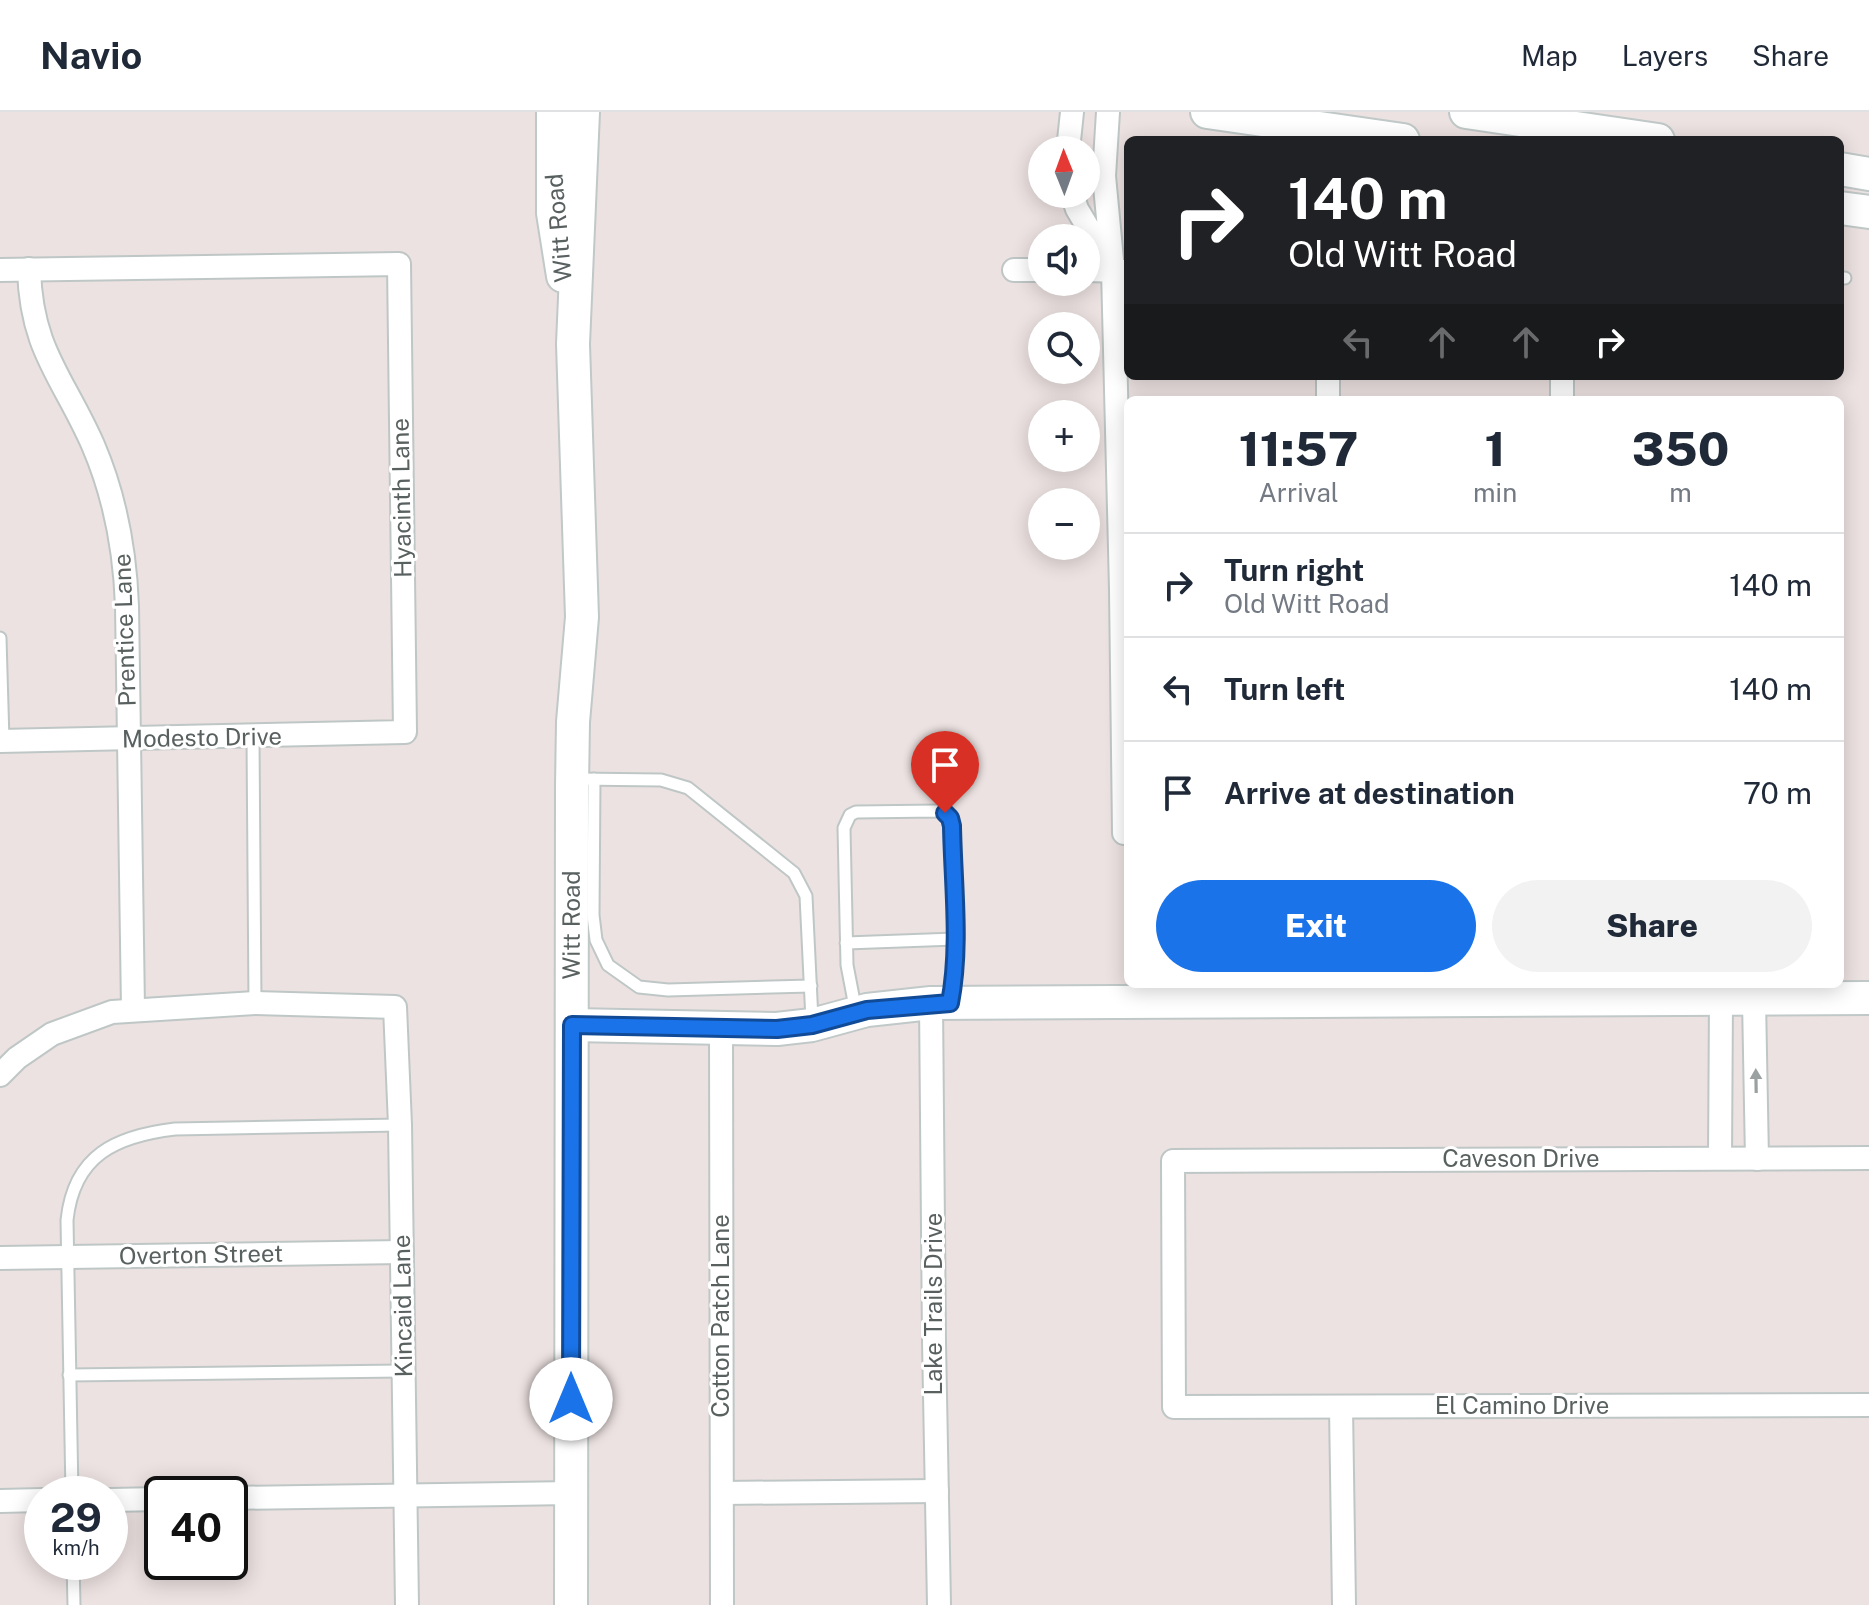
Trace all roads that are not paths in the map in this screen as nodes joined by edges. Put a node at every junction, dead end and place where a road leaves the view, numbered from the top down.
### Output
1 (553, 112) edge
2 (583, 112) edge
3 (1072, 112) edge
4 (1108, 112) edge
5 (1207, 112) edge
6 (1466, 112) edge
7 (1608, 128) edge
8 (1069, 136) edge
9 (1375, 136) edge
10 (1641, 136) edge
11 (1844, 170) edge
12 (1869, 174) edge
13 (1077, 208) edge
14 (1844, 209) edge
15 (1869, 212) edge
16 (29, 269) junction
17 (0, 270) edge
18 (1014, 270) dead end
19 (1028, 270) edge
20 (1100, 270) edge
21 (1120, 271) edge
22 (573, 344) junction
23 (1124, 525) edge
24 (0, 638) edge
25 (405, 732) joint
26 (253, 738) junction
27 (129, 739) junction
28 (1, 741) edge
29 (583, 779) junction
30 (955, 939) junction
31 (846, 943) junction
32 (811, 986) junction
33 (1835, 991) edge
34 (1564, 992) edge
35 (1737, 996) edge
36 (1869, 998) edge
37 (255, 1003) junction
38 (940, 1003) junction
39 (133, 1009) junction
40 (856, 1013) junction
41 (572, 1025) junction
42 (812, 1025) junction
43 (721, 1027) junction
44 (0, 1075) edge
45 (400, 1125) junction
46 (1720, 1158) junction
47 (1869, 1158) edge
48 (1757, 1159) junction
49 (402, 1252) junction
50 (66, 1257) junction
51 (0, 1258) edge
52 (403, 1371) junction
53 (69, 1375) junction
54 (1869, 1405) edge
55 (1174, 1407) joint
56 (1341, 1407) junction
57 (72, 1476) edge
58 (937, 1491) junction
59 (571, 1493) junction
60 (722, 1493) junction
61 (405, 1495) junction
62 (248, 1498) edge
63 (24, 1500) edge
64 (0, 1501) edge
65 (73, 1580) edge
66 (74, 1605) edge
67 (407, 1605) edge
68 (571, 1605) edge
69 (722, 1605) edge
70 (939, 1605) edge
71 (1344, 1605) edge

1 - 22 street, Witt Road
2 - 22 street, Witt Road
3 - 8 street
4 - 21 street
5 - 9 street
6 - 7 street
7 - 10 street
11 - 12 street
13 - 21 street
14 - 15 street
16 - 17 street
16 - 25 street, Hyacinth Lane
16 - 27 street, Prentice Lane
18 - 19 street
20 - 21 street
21 - 23 street
22 - 29 street, Witt Road
24 - 28 lane
25 - 26 street, Modesto Drive
26 - 27 street, Modesto Drive
26 - 37 lane
27 - 28 street, Modesto Drive
27 - 39 street, Prentice Lane
29 - 32 lane
29 - 32 lane
29 - 41 street, Witt Road
30 - 31 lane
30 - 31 lane
30 - 38 lane
31 - 40 lane
32 - 42 lane
33 - 35 street
33 - 36 street
34 - 35 street
34 - 38 street
35 - 46 street
48 -> 35 street
37 - 39 street
37 - 45 street, Kincaid Lane
38 - 40 street
38 - 58 street, Lake Trails Drive
39 - 44 street
40 - 42 street
41 - 43 street
41 - 59 street, Witt Road
42 - 43 street
43 - 60 street, Cotton Patch Lane
45 - 49 street, Kincaid Lane
45 - 50 lane
46 - 48 street, Caveson Drive
46 - 55 street, Caveson Drive
47 - 48 street, Caveson Drive
49 - 50 street, Overton Street
49 - 52 street, Kincaid Lane
50 - 51 street, Overton Street
50 - 53 lane
52 - 53 lane
52 - 61 street, Kincaid Lane
53 - 57 lane
54 - 56 street, El Camino Drive
55 - 56 street, El Camino Drive
56 - 71 street
58 - 60 street
58 - 70 street, Lake Trails Drive
59 - 61 street
59 - 68 street, Witt Road
60 - 69 street, Cotton Patch Lane
61 - 62 street
61 - 67 street, Kincaid Lane
63 - 64 street
65 - 66 lane

